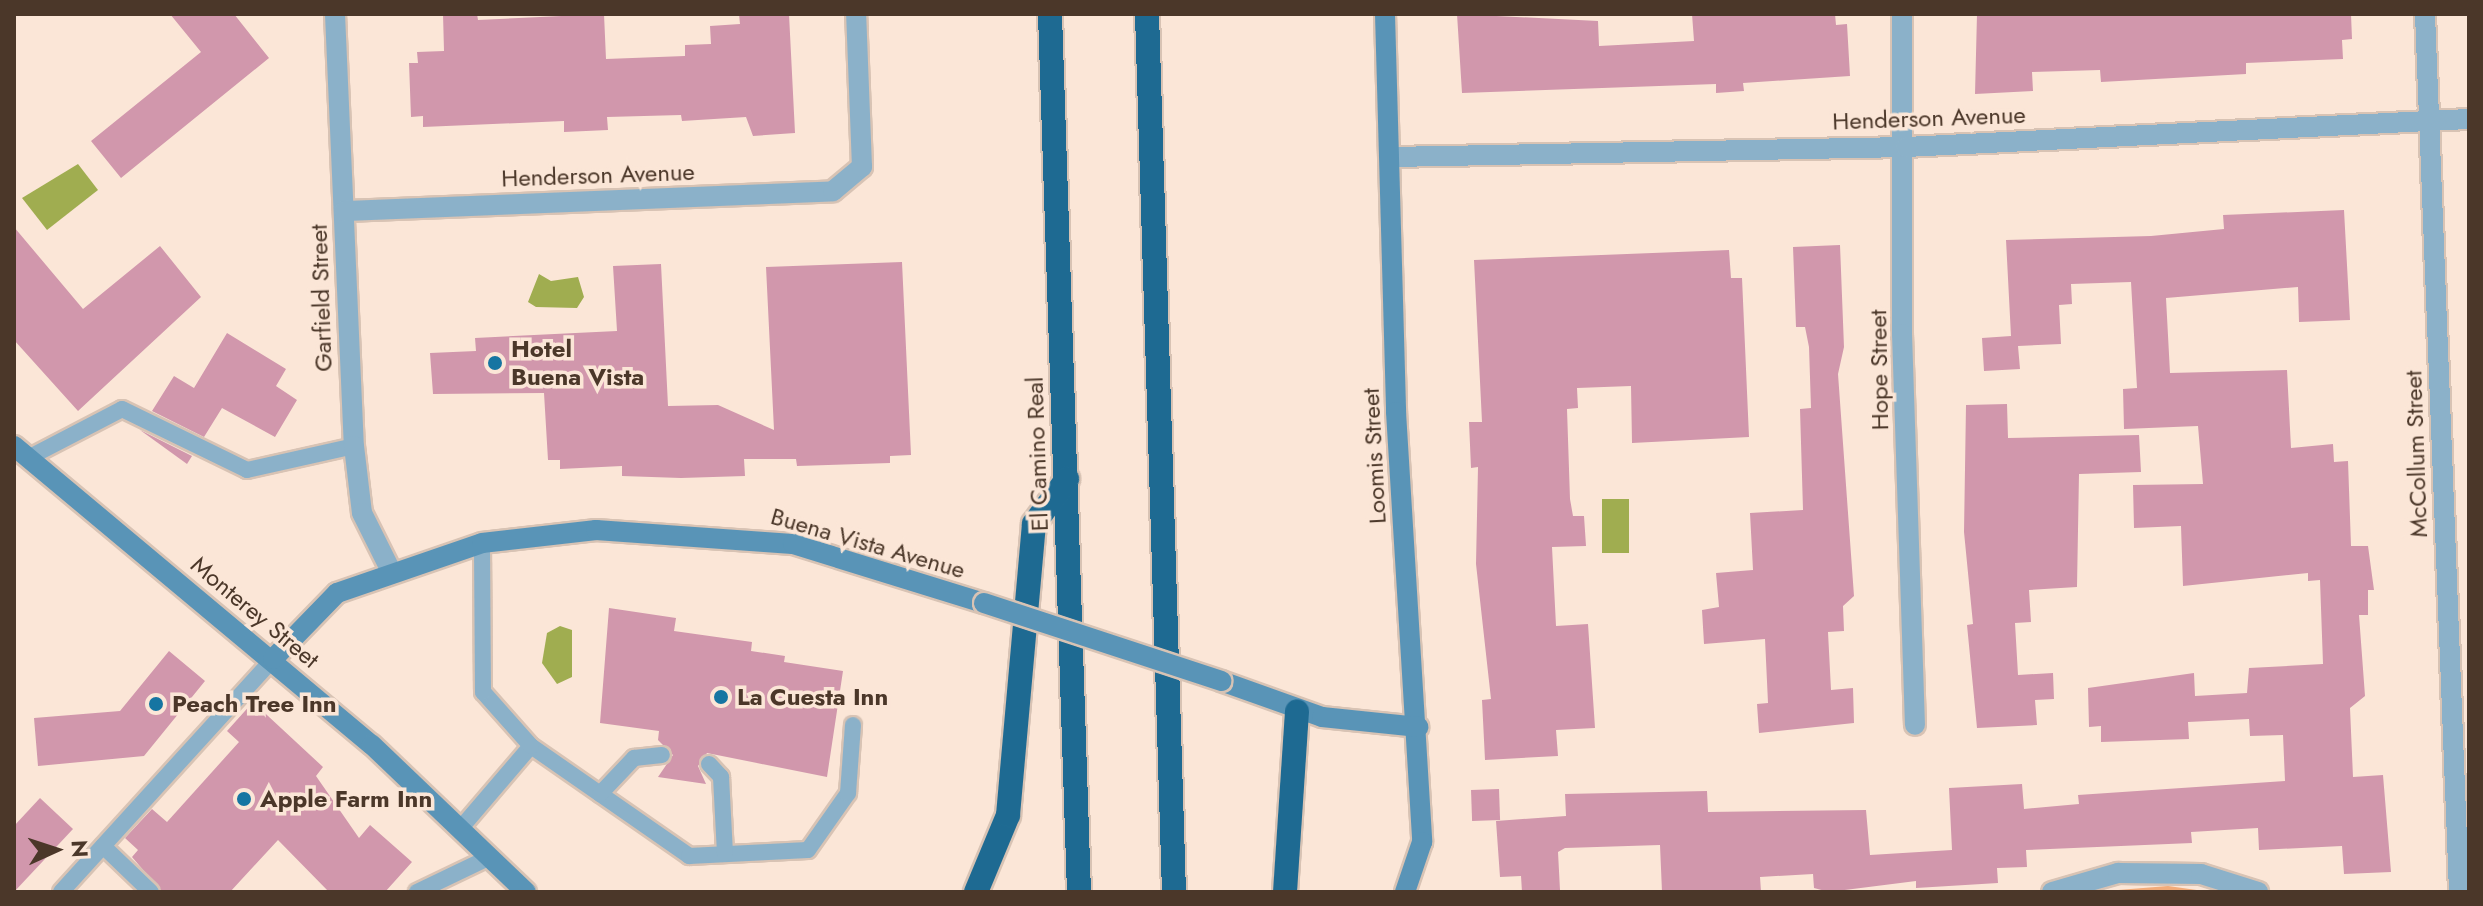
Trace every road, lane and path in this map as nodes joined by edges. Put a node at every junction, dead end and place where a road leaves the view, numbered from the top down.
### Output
1 (335, 14) edge
2 (856, 14) edge
3 (1050, 14) edge
4 (1147, 14) edge
5 (1385, 14) edge
6 (1902, 14) edge
7 (2425, 14) edge
8 (2469, 119) edge
9 (2429, 120) junction
10 (1906, 147) junction
11 (1391, 157) junction
12 (344, 211) junction
13 (354, 446) junction
14 (21, 452) edge
15 (1067, 479) junction
16 (482, 543) junction
17 (392, 573) junction
18 (273, 659) junction
19 (1297, 711) junction
20 (853, 725) dead end
21 (1915, 725) dead end
22 (1418, 727) junction
23 (531, 746) junction
24 (662, 755) dead end
25 (709, 764) dead end
26 (600, 794) junction
27 (460, 829) junction
28 (103, 846) junction
29 (725, 854) junction
30 (490, 857) junction
31 (439, 887) edge
32 (61, 892) edge
33 (151, 892) edge
34 (417, 892) edge
35 (526, 892) edge
36 (976, 892) edge
37 (1079, 892) edge
38 (1174, 892) edge
39 (1285, 892) edge
40 (1405, 892) edge
41 (2052, 892) edge
42 (2258, 892) edge
43 (2459, 892) edge

1 - 12 street, Garfield Street
2 - 12 street, Henderson Avenue
3 - 15 highway, El Camino Real
4 - 38 highway
5 - 11 street, Loomis Street
6 - 10 street, Hope Street
7 - 9 street, McCollum Street
8 - 9 street, Henderson Avenue
9 - 10 street, Henderson Avenue
9 - 43 street, McCollum Street
10 - 11 street, Henderson Avenue
10 - 21 street, Hope Street
11 - 22 street, Loomis Street
12 - 13 street, Garfield Street
13 - 14 lane
13 - 17 street, Garfield Street
14 - 18 street, Monterey Street
15 - 36 highway
15 - 37 highway, El Camino Real
16 - 17 street, Buena Vista Avenue
16 - 19 street, Buena Vista Avenue, bridge
16 - 23 lane
17 - 18 street, Buena Vista Avenue
18 - 27 street, Monterey Street
18 - 28 lane
19 - 22 street, Buena Vista Avenue
19 - 39 highway
20 - 29 lane
22 - 40 street, Loomis Street
23 - 26 lane
23 - 27 lane
24 - 26 lane
25 - 29 lane
26 - 29 lane
27 - 30 street, Monterey Street
28 - 32 lane
28 - 33 lane
30 - 31 lane
30 - 35 street, Monterey Street
31 - 34 lane
41 - 42 street

